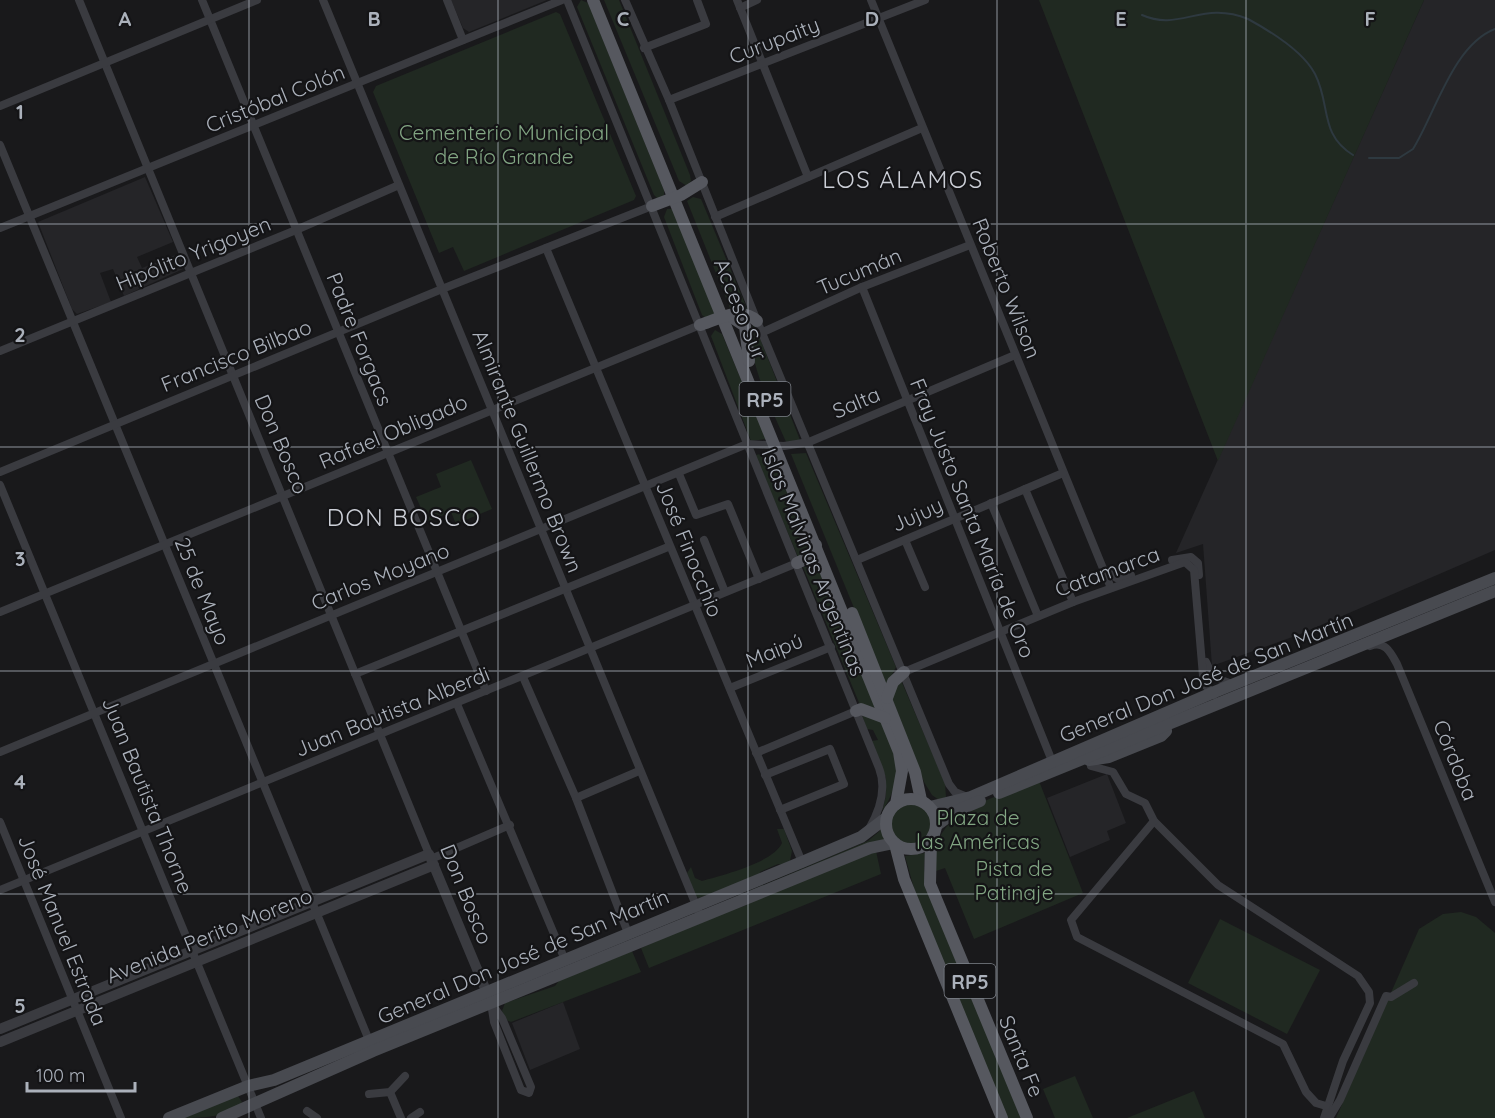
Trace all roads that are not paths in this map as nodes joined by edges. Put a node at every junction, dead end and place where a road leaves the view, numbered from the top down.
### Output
1 (79, 0) edge
2 (201, 0) edge
3 (257, 0) edge
4 (323, 0) edge
5 (447, 0) edge
6 (562, 0) edge
7 (567, 0) edge
8 (593, 0) edge
9 (601, 0) edge
10 (626, 0) edge
11 (697, 0) edge
12 (757, 0) edge
13 (871, 0) edge
14 (925, 0) edge
15 (738, 4) edge
16 (880, 19) junction
17 (210, 20) junction
18 (463, 39) junction
19 (644, 48) junction
20 (104, 63) junction
21 (763, 64) junction
22 (357, 84) junction
23 (669, 100) junction
24 (0, 106) edge
25 (254, 127) junction
26 (922, 128) junction
27 (0, 145) edge
28 (148, 169) junction
29 (808, 177) junction
30 (702, 182) junction
31 (399, 185) junction
32 (678, 196) junction
33 (652, 206) junction
34 (29, 217) junction
35 (716, 217) junction
36 (0, 228) edge
37 (296, 230) junction
38 (970, 245) junction
39 (546, 248) junction
40 (190, 273) junction
41 (862, 287) junction
42 (441, 289) junction
43 (727, 317) junction
44 (72, 322) junction
45 (699, 325) junction
46 (760, 326) junction
47 (338, 332) junction
48 (0, 351) edge
49 (1015, 355) junction
50 (595, 367) junction
51 (233, 375) junction
52 (906, 400) junction
53 (491, 409) junction
54 (115, 424) junction
55 (809, 442) junction
56 (747, 444) junction
57 (780, 445) junction
58 (387, 454) junction
59 (0, 472) edge
60 (1063, 473) junction
61 (680, 474) junction
62 (0, 485) edge
63 (646, 488) junction
64 (1025, 489) junction
65 (283, 495) junction
66 (991, 503) junction
67 (953, 518) junction
68 (541, 529) junction
69 (704, 540) dead end
70 (905, 540) junction
71 (164, 545) junction
72 (816, 545) junction
73 (668, 547) junction
74 (858, 560) junction
75 (1190, 560) junction
76 (797, 563) junction
77 (1101, 564) junction
78 (436, 572) junction
79 (1495, 578) edge
80 (759, 579) junction
81 (926, 587) dead end
82 (564, 588) junction
83 (1111, 588) junction
84 (1495, 591) edge
85 (725, 592) junction
86 (45, 594) junction
87 (1073, 602) junction
88 (693, 605) junction
89 (0, 612) edge
90 (331, 615) junction
91 (1038, 616) junction
92 (1373, 629) junction
93 (460, 631) junction
94 (999, 632) junction
95 (1386, 636) junction
96 (831, 646) junction
97 (589, 649) junction
98 (1321, 661) junction
99 (213, 664) junction
100 (904, 672) junction
101 (355, 674) junction
102 (522, 677) junction
103 (1236, 684) junction
104 (730, 688) junction
105 (486, 691) junction
106 (1216, 697) junction
107 (887, 698) junction
108 (1412, 699) junction
109 (457, 704) junction
110 (856, 711) junction
111 (95, 712) junction
112 (885, 718) junction
113 (1163, 720) junction
114 (380, 735) junction
115 (0, 752) edge
116 (756, 753) junction
117 (1092, 759) junction
118 (1052, 761) junction
119 (1073, 762) junction
120 (639, 771) junction
121 (765, 776) junction
122 (263, 784) junction
123 (971, 797) junction
124 (576, 798) junction
125 (926, 803) junction
126 (896, 804) junction
127 (780, 810) junction
128 (886, 818) junction
129 (1154, 821) junction
130 (0, 822) edge
131 (510, 825) junction
132 (937, 825) junction
133 (142, 831) junction
134 (861, 837) junction
135 (931, 840) junction
136 (895, 843) junction
137 (431, 859) junction
138 (802, 862) junction
139 (24, 881) junction
140 (1491, 881) edge
141 (0, 890) edge
142 (1495, 902) edge
143 (314, 907) junction
144 (698, 910) junction
145 (628, 933) junction
146 (194, 957) junction
147 (565, 960) junction
148 (1414, 983) dead end
149 (489, 998) junction
150 (71, 1001) junction
151 (75, 1012) junction
152 (0, 1029) edge
153 (0, 1042) edge
154 (371, 1046) junction
155 (405, 1076) dead end
156 (248, 1086) junction
157 (390, 1092) junction
158 (369, 1094) dead end
159 (255, 1104) junction
160 (1326, 1106) junction
161 (307, 1111) dead end
162 (420, 1112) dead end
163 (121, 1118) edge
164 (170, 1118) edge
165 (222, 1118) edge
166 (261, 1118) edge
167 (317, 1118) edge
168 (401, 1118) edge
169 (411, 1118) edge
170 (1002, 1118) edge
171 (1027, 1118) edge
172 (1324, 1118) edge
173 (1329, 1118) edge

1 - 20 street, Don Bosco
2 - 17 street, Padre Forgacs
3 - 17 street
4 - 22 street, Almirante Guillermo Brown
5 - 18 street
6 - 18 street, Cristóbal Colón
7 - 33 street, Islas Malvinas Argentinas
8 - 32 main road, Acceso Sur / RP5
9 - 32 main road, Acceso Sur / RP5
10 - 19 street, Islas Malvinas Argentinas
11 - 19 street
12 - 15 street
13 - 16 street, Roberto Wilson
14 - 16 street, Curupaity
15 - 21 street
16 - 21 street, Curupaity
16 - 26 street, Roberto Wilson
17 - 20 street
17 - 25 street, Padre Forgacs
18 - 22 street, Cristóbal Colón
19 - 23 street, Islas Malvinas Argentinas
20 - 24 street
20 - 28 street, Don Bosco
21 - 23 street, Curupaity
21 - 29 street
22 - 25 street, Cristóbal Colón
22 - 31 street, Almirante Guillermo Brown
23 - 30 street, Islas Malvinas Argentinas
25 - 28 street, Cristóbal Colón
25 - 37 street, Padre Forgacs
26 - 29 street
26 - 38 street, Roberto Wilson
27 - 34 street, 25 de Mayo
28 - 34 street, Cristóbal Colón
28 - 40 street, Don Bosco
29 - 35 street
30 - 32 main road
30 - 35 street, Islas Malvinas Argentinas
31 - 37 street, Hipólito Yrigoyen
31 - 42 street, Almirante Guillermo Brown
32 - 33 main road
32 - 43 main road, Acceso Sur / RP5
33 - 39 street, Francisco Bilbao
33 - 45 street, Islas Malvinas Argentinas
34 - 36 street, Cristóbal Colón
34 - 44 street, 25 de Mayo
35 - 46 street, Islas Malvinas Argentinas
37 - 40 street, Hipólito Yrigoyen
37 - 47 street, Padre Forgacs
38 - 41 street, Tucumán
38 - 49 street, Roberto Wilson
39 - 42 street, Francisco Bilbao
39 - 50 street, José Finocchio
40 - 44 street, Hipólito Yrigoyen
40 - 51 street, Don Bosco
41 - 46 street, Tucumán
41 - 52 street, Fray Justo Santa María de Oro
42 - 47 street, Francisco Bilbao
42 - 53 street, Almirante Guillermo Brown
43 - 45 main road
43 - 46 main road
43 - 57 main road, Acceso Sur / RP5
43 - 57 main road, Acceso Sur / RP5
44 - 48 street, Hipólito Yrigoyen
44 - 54 street, 25 de Mayo
45 - 50 street, Rafael Obligado
45 - 56 street, Islas Malvinas Argentinas
46 - 55 street, Islas Malvinas Argentinas
47 - 51 street, Francisco Bilbao
47 - 58 street, Padre Forgacs
49 - 52 street, Salta
49 - 60 street, Roberto Wilson
50 - 53 street, Rafael Obligado
50 - 63 street, José Finocchio
51 - 54 street, Francisco Bilbao
51 - 65 street, Don Bosco
52 - 55 street, Salta
52 - 67 street, Fray Justo Santa María de Oro
53 - 58 street, Rafael Obligado
53 - 68 street, Almirante Guillermo Brown
54 - 59 street, Francisco Bilbao
54 - 71 street, 25 de Mayo
55 - 57 street, Salta
55 - 74 street, Islas Malvinas Argentinas
56 - 57 street, Carlos Moyano
56 - 61 street, Carlos Moyano
56 - 76 street, Islas Malvinas Argentinas
57 - 72 main road, Acceso Sur / RP5
57 - 107 main road, Acceso Sur / RP5
58 - 65 street, Rafael Obligado
58 - 78 street, Padre Forgacs
60 - 64 street, Jujuy
60 - 77 street, Roberto Wilson
61 - 63 street, Carlos Moyano
61 - 80 street
62 - 86 street, Juan Bautista Thorne
63 - 68 street, Carlos Moyano
63 - 73 street, José Finocchio
64 - 66 street, Jujuy
64 - 87 street
65 - 71 street, Rafael Obligado
65 - 90 street, Don Bosco
66 - 67 street, Jujuy
66 - 91 street, Catamarca
67 - 70 street, Jujuy
67 - 94 street, Fray Justo Santa María de Oro
68 - 78 street, Carlos Moyano
68 - 82 street, Almirante Guillermo Brown
69 - 85 street
70 - 74 street, Jujuy
70 - 81 street
71 - 86 street, Rafael Obligado
71 - 99 street, 25 de Mayo
72 - 76 main road
72 - 112 main road, Acceso Sur / RP5
73 - 82 street
73 - 88 street, José Finocchio
74 - 100 street, Islas Malvinas Argentinas
75 - 77 street, Catamarca
75 - 83 street, Catamarca
75 - 103 street
75 - 106 street
76 - 80 street, Juan Bautista Alberdi
76 - 96 street, Islas Malvinas Argentinas
77 - 83 street, Roberto Wilson
78 - 90 street, Carlos Moyano
78 - 93 street, Padre Forgacs
79 - 92 main road, General Don José de San Martín
80 - 85 street, Juan Bautista Alberdi
82 - 93 street
82 - 97 street, Almirante Guillermo Brown
83 - 87 street, Catamarca
84 - 95 main road, General Don José de San Martín
85 - 88 street, Juan Bautista Alberdi
86 - 89 street, Rafael Obligado
86 - 111 street, Juan Bautista Thorne
87 - 91 street, Catamarca
88 - 97 street, Juan Bautista Alberdi
88 - 104 street, José Finocchio
90 - 99 street, Carlos Moyano
90 - 101 street, Don Bosco
91 - 94 street, Catamarca
92 - 95 street
92 - 103 main road, General Don José de San Martín
93 - 101 street
93 - 105 street, Padre Forgacs
94 - 100 street, Catamarca
94 - 118 street, Fray Justo Santa María de Oro
95 - 98 main road, General Don José de San Martín
95 - 108 street, Córdoba
96 - 104 street, Maipú
96 - 110 street, Islas Malvinas Argentinas
97 - 102 street, Juan Bautista Alberdi
97 - 120 street, Almirante Guillermo Brown
98 - 106 main road, General Don José de San Martín
98 - 108 street, Córdoba
99 - 111 street, Carlos Moyano
99 - 122 street, 25 de Mayo
100 - 107 main road
100 - 123 street, Islas Malvinas Argentinas
101 - 114 street, Don Bosco
102 - 105 street, Juan Bautista Alberdi
102 - 124 street
103 - 106 main road, General Don José de San Martín
104 - 116 street, José Finocchio
105 - 109 street, Juan Bautista Alberdi
106 - 113 main road, General Don José de San Martín
107 - 125 main road, Acceso Sur / RP5
108 - 140 street, Córdoba
109 - 114 street, Juan Bautista Alberdi
109 - 131 street
110 - 112 main road
110 - 116 street
110 - 134 street, Islas Malvinas Argentinas
111 - 115 street, Carlos Moyano
111 - 133 street, Juan Bautista Thorne
112 - 126 main road, Acceso Sur / RP5
113 - 117 main road
113 - 118 main road, General Don José de San Martín
113 - 119 main road, General Don José de San Martín
114 - 122 street, Juan Bautista Alberdi
114 - 137 street, Don Bosco
116 - 121 street, José Finocchio
117 - 119 main road
117 - 129 street
118 - 123 main road, General Don José de San Martín
119 - 132 main road, General Don José de San Martín
120 - 124 street
120 - 144 street, Almirante Guillermo Brown
121 - 127 street, José Finocchio
121 - 127 street
122 - 133 street, Juan Bautista Alberdi
122 - 143 street, 25 de Mayo
123 - 125 main road, General Don José de San Martín
124 - 145 street
125 - 126 main road
125 - 132 main road, RP5
126 - 128 main road, RP5
127 - 138 street, José Finocchio
128 - 134 main road, General Don José de San Martín
128 - 136 main road, RP5
129 - 160 street
129 - 160 street
130 - 139 street, José Manuel Estrada
131 - 137 street, Avenida Perito Moreno
131 - 147 street
132 - 135 main road, RP5
133 - 139 street, Juan Bautista Alberdi
133 - 146 street, Juan Bautista Thorne
134 - 138 main road, General Don José de San Martín
135 - 136 main road
135 - 171 main road, Santa Fe / RP5
136 - 144 main road, General Don José de San Martín
136 - 170 main road, Santa Fe / RP5
137 - 143 street, Avenida Perito Moreno
137 - 149 street, Don Bosco
138 - 144 main road, General Don José de San Martín
139 - 141 street, Juan Bautista Alberdi
139 - 150 street, José Manuel Estrada
140 - 142 street, Córdoba
143 - 146 street, Avenida Perito Moreno
143 - 154 street, 25 de Mayo
144 - 145 main road, General Don José de San Martín
144 - 149 main road, General Don José de San Martín
145 - 147 main road, General Don José de San Martín
146 - 150 street, Avenida Perito Moreno
146 - 151 street, Avenida Perito Moreno
146 - 156 street, Juan Bautista Thorne
147 - 149 main road, General Don José de San Martín
148 - 173 street
149 - 149 street, Don Bosco
149 - 154 main road, General Don José de San Martín
150 - 151 street, José Manuel Estrada
150 - 152 street, Avenida Perito Moreno
151 - 153 street, Avenida Perito Moreno
151 - 163 street, José Manuel Estrada
154 - 156 main road, General Don José de San Martín
154 - 159 main road, General Don José de San Martín
155 - 157 street
156 - 159 street, Juan Bautista Thorne
156 - 164 main road, General Don José de San Martín
157 - 158 street
157 - 168 street
159 - 165 main road, General Don José de San Martín
159 - 166 street, Juan Bautista Thorne
160 - 172 street
161 - 167 street
162 - 169 street

